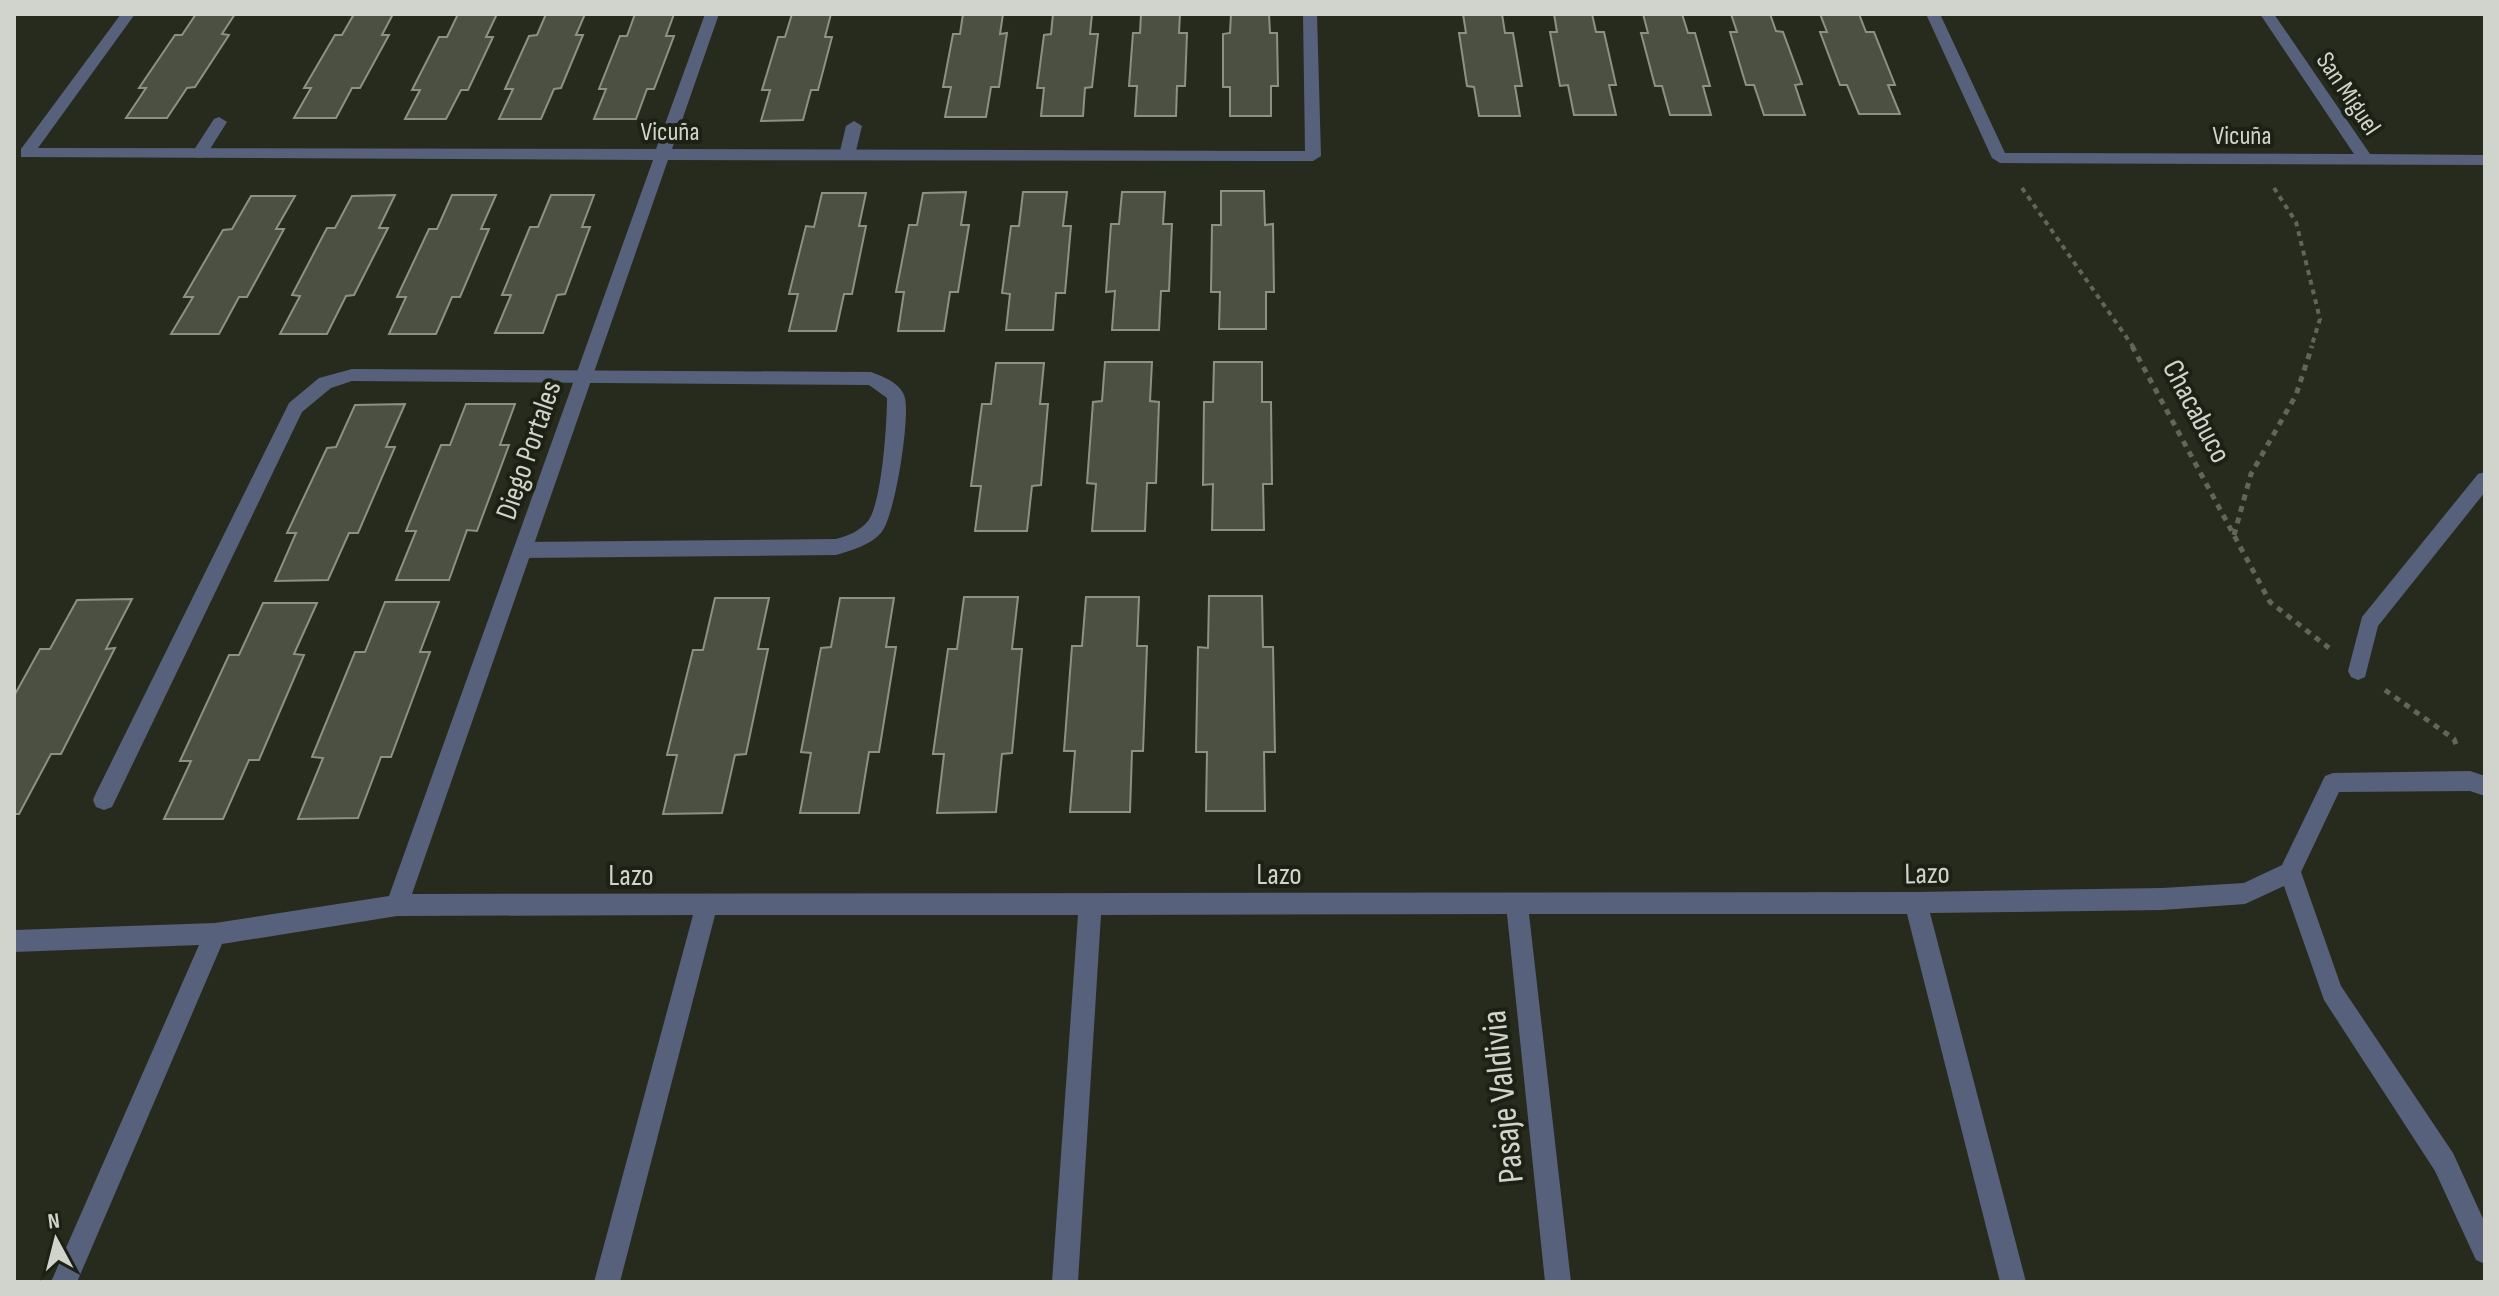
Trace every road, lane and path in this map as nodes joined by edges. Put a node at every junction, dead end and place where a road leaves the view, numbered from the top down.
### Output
1 (128, 14) edge
2 (712, 14) edge
3 (1310, 14) edge
4 (1933, 14) edge
5 (2267, 14) edge
6 (219, 122) dead end
7 (854, 126) dead end
8 (200, 153) junction
9 (662, 155) junction
10 (847, 155) junction
11 (2000, 158) junction
12 (2265, 159) junction
13 (2365, 159) junction
14 (2485, 160) edge
15 (585, 374) junction
16 (2485, 479) edge
17 (2234, 536) junction
18 (523, 550) junction
19 (2358, 671) junction
20 (2478, 784) edge
21 (104, 800) dead end
22 (2290, 872) junction
23 (1916, 903) junction
24 (707, 904) junction
25 (1090, 904) junction
26 (1517, 904) junction
27 (397, 905) junction
28 (215, 934) junction
29 (14, 941) edge
30 (2485, 1251) edge
31 (64, 1282) edge
32 (607, 1282) edge
33 (1065, 1282) edge
34 (1558, 1282) edge
35 (2013, 1282) edge

1 - 8 street, Vicuña
2 - 9 street, Diego Portales
3 - 10 street, Vicuña
4 - 11 street
5 - 13 street, San Miguel
6 - 8 street
7 - 10 street
8 - 9 street, Vicuña
9 - 10 street, Vicuña
9 - 15 street, Diego Portales
11 - 12 street, Vicuña
11 - 17 path, Chacabuco
12 - 13 street, Vicuña
12 - 17 path
13 - 14 street, Vicuña
15 - 18 street, Diego Portales
15 - 18 street
15 - 21 street
16 - 19 street
17 - 19 path, Chacabuco
18 - 27 street, Diego Portales
19 - 20 path, Chacabuco
20 - 22 street
22 - 23 street, Lazo
22 - 30 street
23 - 26 street, Lazo
23 - 35 street
24 - 25 street, Lazo
24 - 27 street, Lazo
24 - 32 street
25 - 26 street, Lazo
25 - 33 street
26 - 34 street, Pasaje Valdivia
27 - 28 street, Lazo
28 - 29 street, Lazo
28 - 31 street

